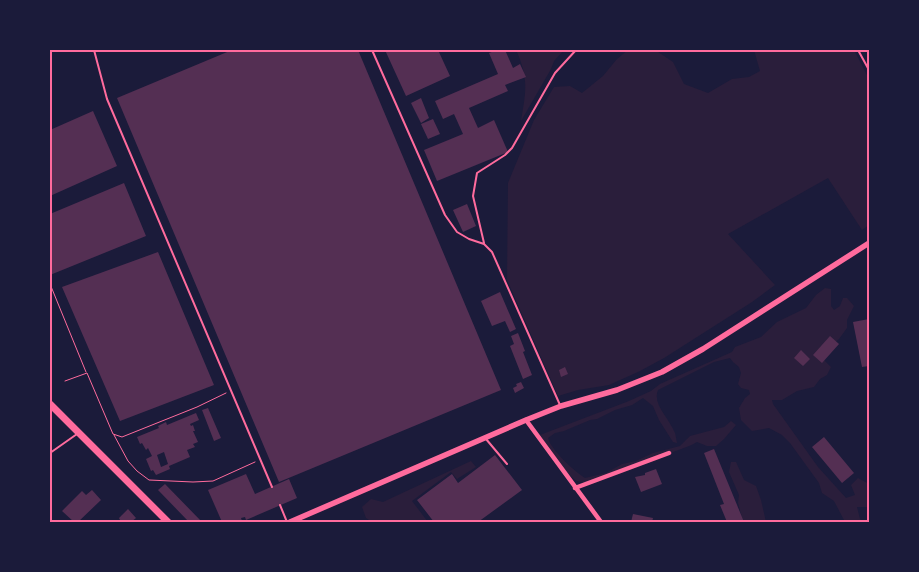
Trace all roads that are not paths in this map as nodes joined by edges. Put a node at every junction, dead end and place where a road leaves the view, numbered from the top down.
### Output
1 (94, 50) edge
2 (372, 50) edge
3 (576, 50) edge
4 (858, 50) edge
5 (869, 70) edge
6 (869, 243) edge
7 (484, 244) junction
8 (50, 404) edge
9 (561, 406) junction
10 (526, 420) junction
11 (79, 433) junction
12 (484, 438) junction
13 (50, 453) edge
14 (669, 453) dead end
15 (507, 464) dead end
16 (272, 486) dead end
17 (576, 488) junction
18 (280, 505) dead end
19 (155, 509) junction
20 (160, 522) edge
21 (168, 522) edge
22 (288, 522) edge
23 (601, 522) edge

1 - 16 lane
2 - 7 lane
3 - 7 lane
4 - 5 lane
6 - 9 main road
7 - 9 lane
8 - 11 main road
9 - 10 main road
10 - 12 main road
10 - 17 street
11 - 13 lane
11 - 19 main road
12 - 15 lane
12 - 22 main road
14 - 17 street
17 - 23 street
18 - 22 lane
19 - 20 main road
19 - 21 main road

